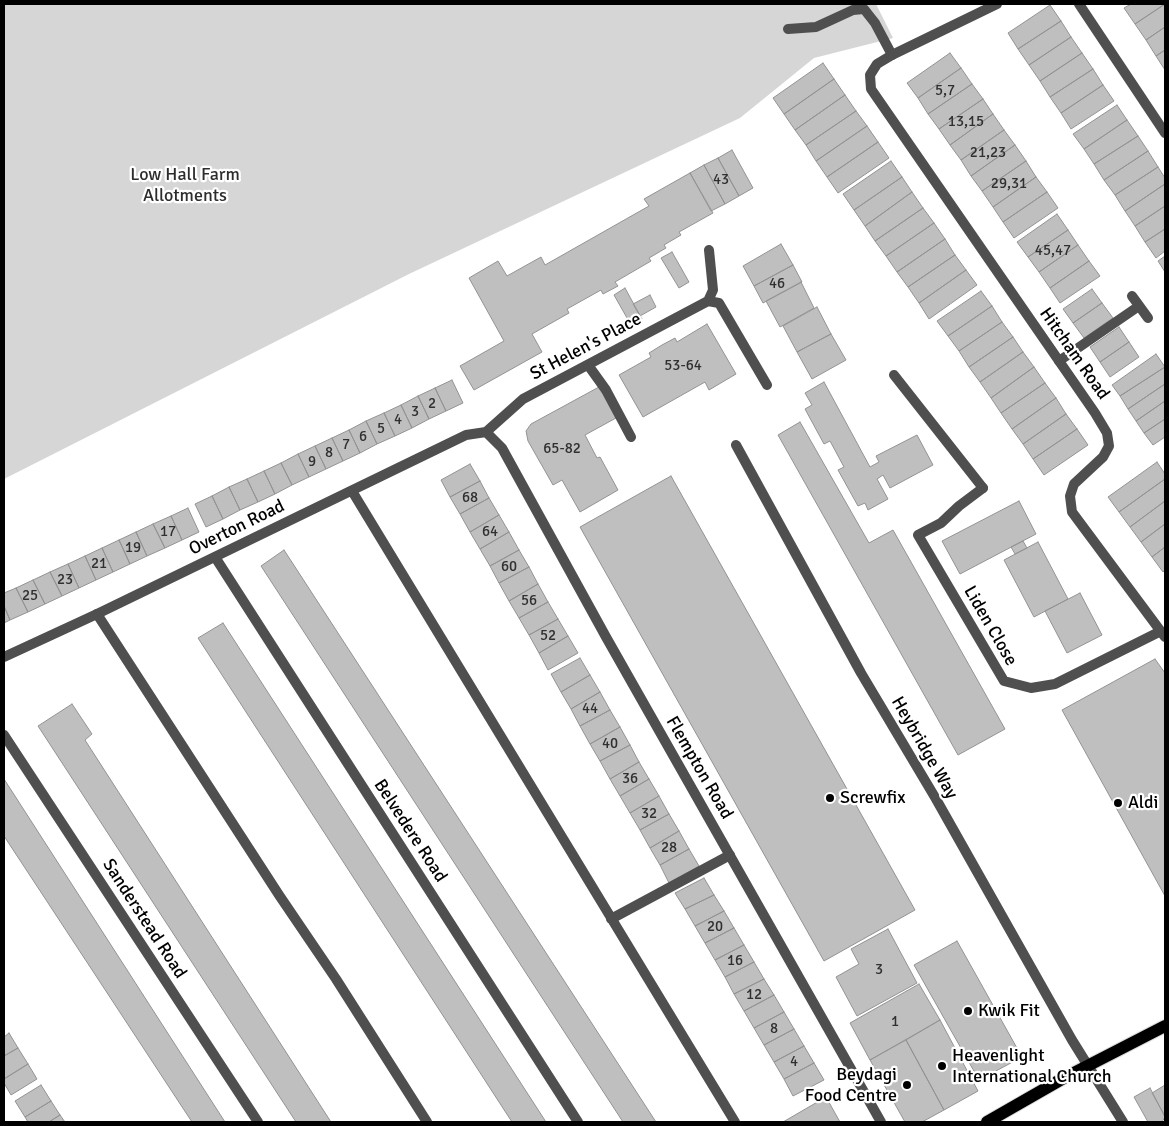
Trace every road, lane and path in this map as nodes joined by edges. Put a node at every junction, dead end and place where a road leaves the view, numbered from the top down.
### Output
1 (997, 4) edge
2 (1079, 4) edge
3 (788, 29) dead end
4 (892, 54) junction
5 (1165, 133) edge
6 (710, 250) dead end
7 (1132, 296) dead end
8 (708, 302) junction
9 (1139, 306) junction
10 (1148, 318) dead end
11 (1059, 361) junction
12 (588, 365) junction
13 (894, 375) dead end
14 (767, 385) dead end
15 (486, 432) junction
16 (631, 437) dead end
17 (736, 445) dead end
18 (352, 491) junction
19 (215, 557) junction
20 (98, 614) junction
21 (1163, 634) edge
22 (4, 657) edge
23 (4, 734) edge
24 (730, 855) junction
25 (610, 919) junction
26 (1165, 1026) edge
27 (1088, 1066) junction
28 (258, 1122) edge
29 (427, 1122) edge
30 (578, 1122) edge
31 (735, 1122) edge
32 (881, 1122) edge
33 (987, 1122) edge
34 (1124, 1122) edge

1 - 4 street
2 - 5 street
3 - 4 street
4 - 11 street, Hitcham Road
6 - 8 street
7 - 9 street
8 - 12 street, St Helen's Place
8 - 14 street
9 - 10 street
9 - 11 street
11 - 21 street, Hitcham Road
12 - 15 street, St Helen's Place
12 - 16 street
13 - 21 street, Liden Close
15 - 18 street, Overton Road
15 - 24 street, Flempton Road
17 - 27 street, Heybridge Way
18 - 19 street, Overton Road
18 - 25 street
19 - 20 street, Overton Road
19 - 30 street, Belvedere Road
20 - 22 street, Overton Road
20 - 29 street
23 - 28 street, Sanderstead Road
24 - 25 street
24 - 32 street, Flempton Road
25 - 31 street
26 - 27 main road
27 - 33 main road
27 - 34 street, Heybridge Way

